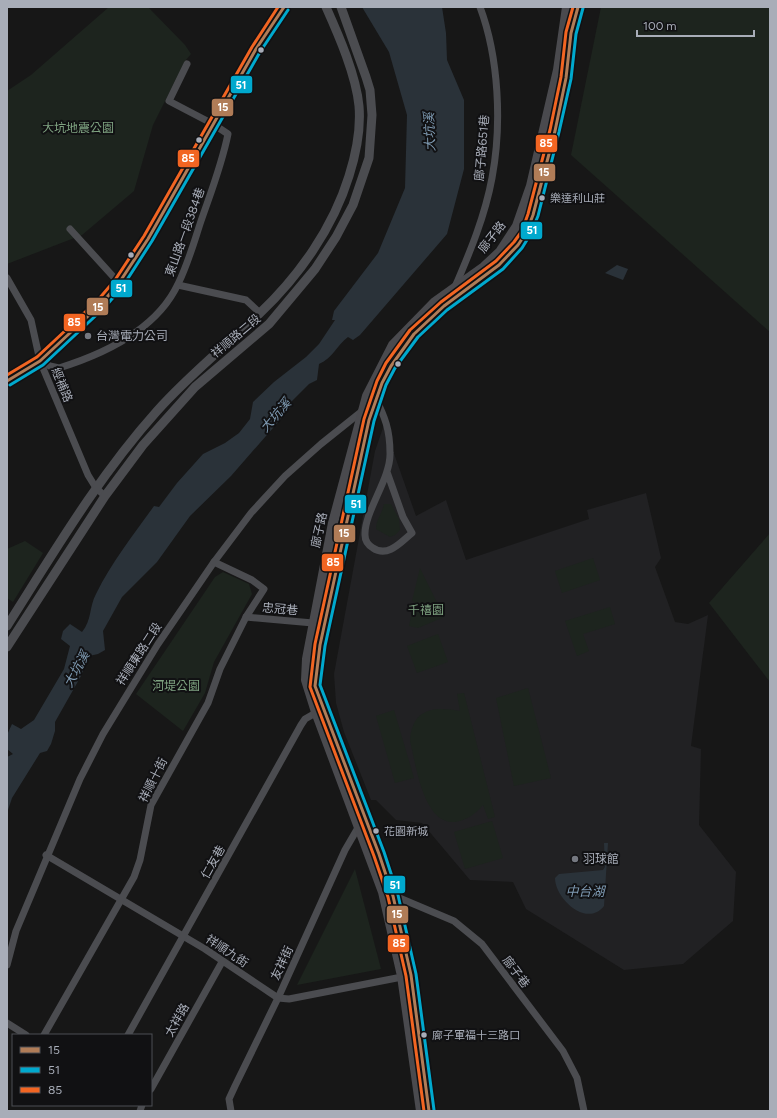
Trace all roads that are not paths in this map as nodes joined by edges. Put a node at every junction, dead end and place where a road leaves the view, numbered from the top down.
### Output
1 (284, 7) edge
2 (326, 7) edge
3 (341, 7) edge
4 (480, 7) edge
5 (567, 7) edge
6 (578, 7) edge
7 (187, 64) dead end
8 (213, 124) junction
9 (70, 229) dead end
10 (7, 278) edge
11 (119, 283) junction
12 (178, 285) junction
13 (455, 287) junction
14 (260, 313) junction
15 (40, 361) junction
16 (7, 381) edge
17 (371, 397) junction
18 (365, 413) junction
19 (386, 472) junction
20 (96, 488) junction
21 (105, 496) junction
22 (214, 562) junction
23 (246, 617) junction
24 (313, 623) junction
25 (7, 626) edge
26 (7, 647) edge
27 (320, 710) junction
28 (360, 826) junction
29 (46, 855) junction
30 (383, 892) junction
31 (393, 896) junction
32 (120, 900) junction
33 (183, 936) junction
34 (222, 962) junction
35 (7, 965) edge
36 (406, 976) junction
37 (278, 998) junction
38 (7, 1023) edge
39 (24, 1034) edge
40 (45, 1034) edge
41 (129, 1034) edge
42 (152, 1087) edge
43 (231, 1111) edge
44 (421, 1111) edge
45 (429, 1111) edge
46 (584, 1111) edge

1 - 8 main road
2 - 14 street, 祥順路二段
3 - 21 street, 祥順路二段
4 - 13 street, 廍子路651巷
5 - 13 main road, 廍子路
6 - 17 main road, 廍子路
7 - 8 street
8 - 11 main road
8 - 12 street, 東山路一段384巷
9 - 11 street
10 - 15 street, 經補路
11 - 15 main road
12 - 14 street
12 - 15 street, 東山路一段384巷
13 - 17 main road, 廍子路
14 - 20 street, 祥順路二段
15 - 16 main road
15 - 20 street, 經補路
17 - 18 main road, 廍子路
17 - 19 street
18 - 22 street, 祥順東路二段
18 - 24 main road, 廍子路
18 - 27 main road, 廍子路
19 - 19 street
20 - 21 street, 經補路
20 - 25 street, 祥順路二段
21 - 26 street, 祥順路二段
22 - 23 street, 祥順十街
22 - 29 street, 祥順東路二段
23 - 24 street, 忠冠巷
23 - 32 street, 祥順十街
24 - 27 main road, 廍子路
27 - 28 main road, 廍子路
27 - 31 main road, 廍子路
27 - 33 street, 仁友巷
28 - 30 main road, 廍子路
28 - 37 street, 友祥街
29 - 32 street, 祥順九街
29 - 35 street, 祥順東路二段
30 - 31 street, 廍子巷
30 - 36 main road, 廍子路
31 - 36 main road, 廍子路
31 - 46 street, 廍子巷
32 - 33 street, 祥順九街
32 - 40 street, 祥順十街
33 - 34 street, 祥順九街
33 - 41 street, 仁友巷
34 - 37 street, 祥順九街
34 - 42 street, 太祥路
36 - 37 street
36 - 44 main road, 廍子路
36 - 45 main road, 廍子路
37 - 43 street, 友祥街
38 - 39 street

